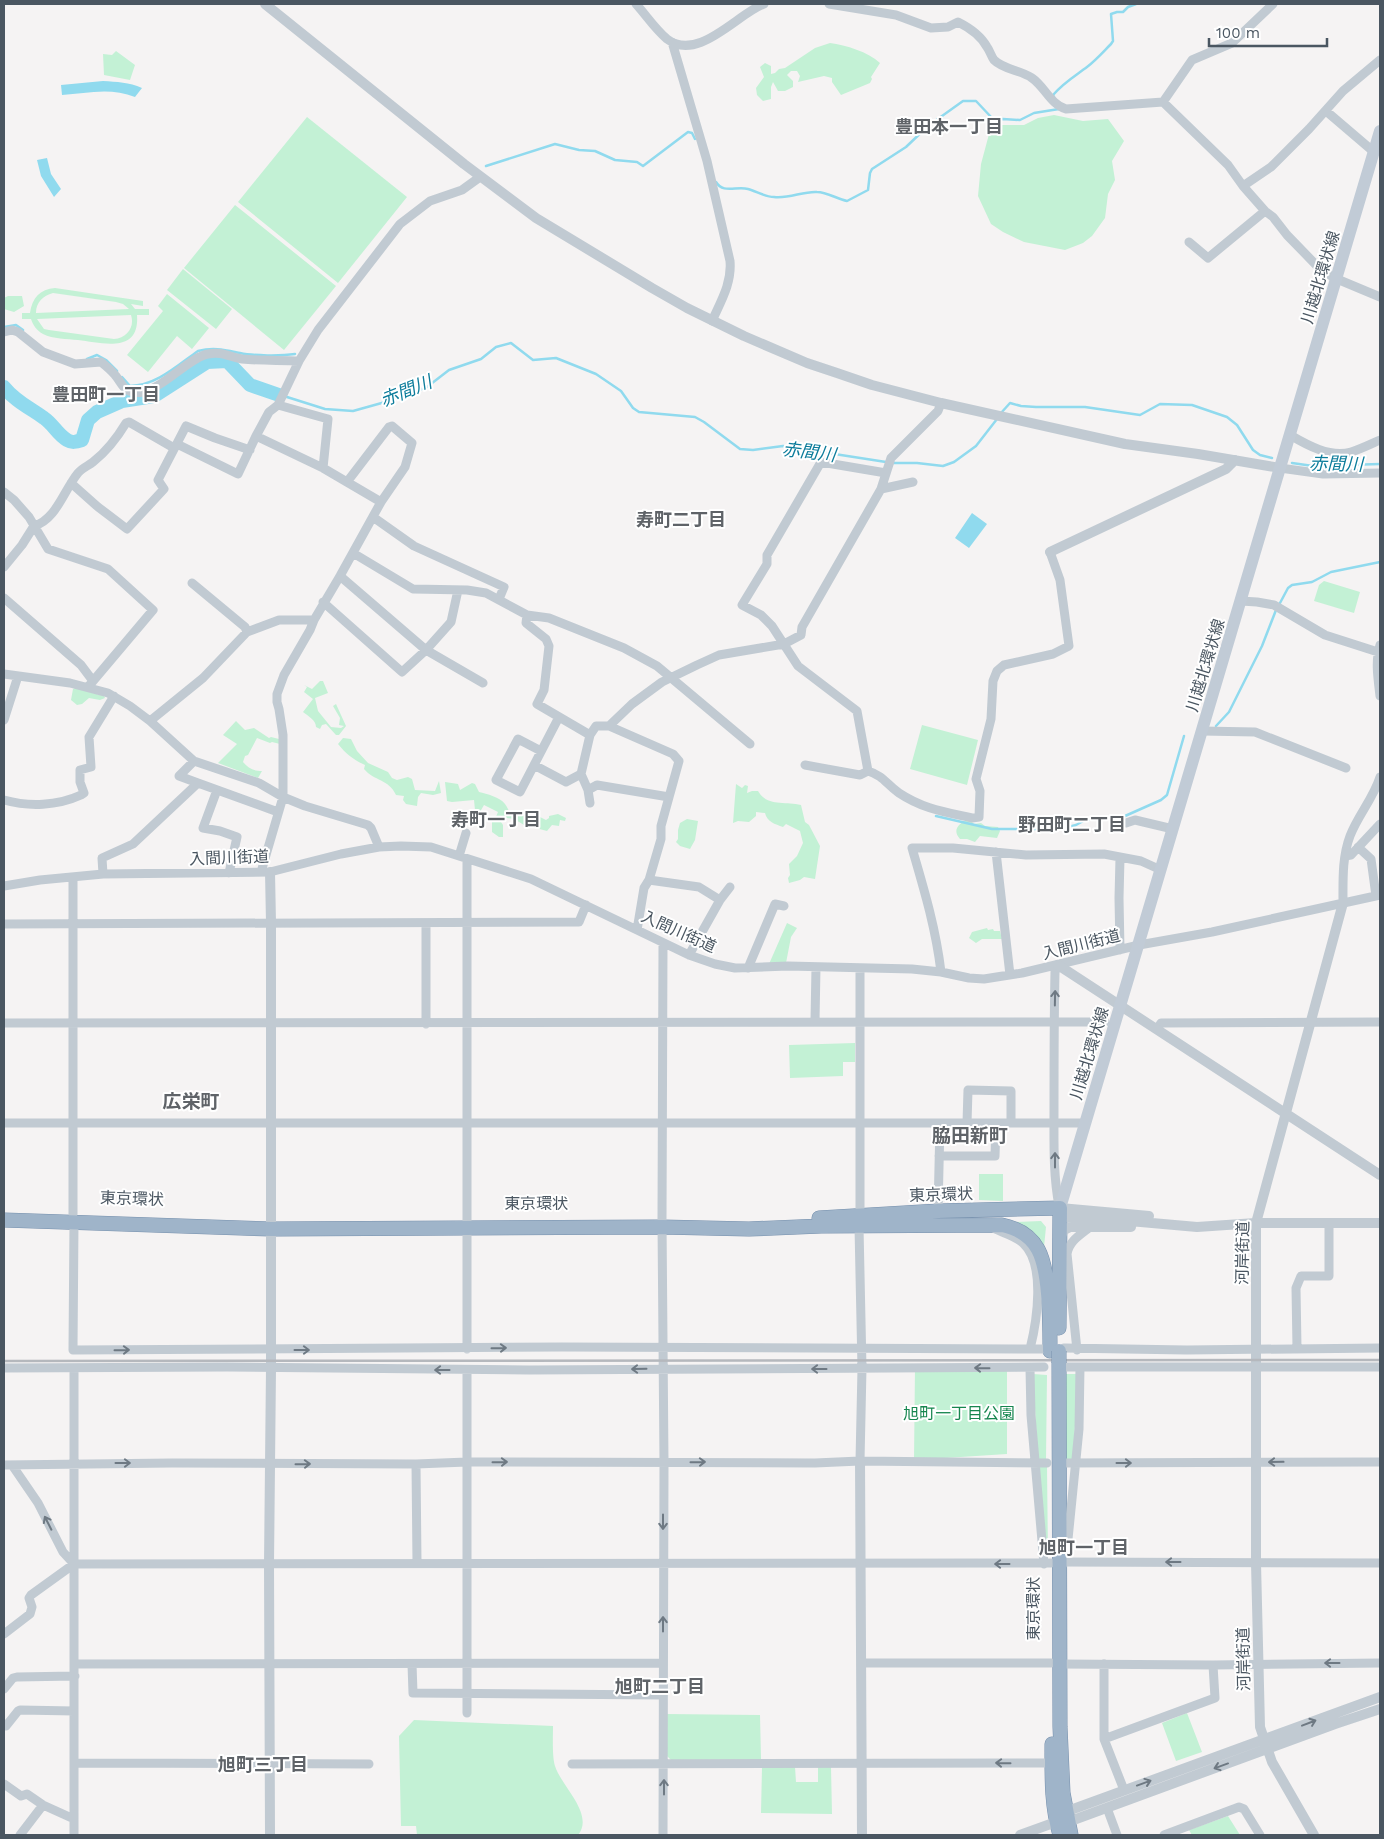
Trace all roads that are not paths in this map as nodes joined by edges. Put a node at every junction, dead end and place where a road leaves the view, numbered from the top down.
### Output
1 (265, 4) edge
2 (636, 4) edge
3 (764, 4) edge
4 (829, 4) edge
5 (1273, 4) edge
6 (672, 42) junction
7 (1380, 60) edge
8 (1163, 102) junction
9 (1326, 111) junction
10 (1380, 131) edge
11 (1376, 154) edge
12 (480, 177) junction
13 (1244, 186) junction
14 (1265, 211) junction
15 (1189, 242) dead end
16 (1337, 279) junction
17 (1380, 297) edge
18 (712, 321) junction
19 (4, 332) edge
20 (299, 361) junction
21 (941, 403) junction
22 (278, 405) junction
23 (1290, 435) junction
24 (256, 436) junction
25 (1380, 440) edge
26 (176, 446) junction
27 (250, 450) junction
28 (1235, 460) junction
29 (888, 466) junction
30 (323, 468) junction
31 (1280, 468) junction
32 (1380, 473) edge
33 (347, 482) junction
34 (913, 482) dead end
35 (71, 483) junction
36 (881, 489) junction
37 (4, 492) edge
38 (380, 502) junction
39 (373, 517) junction
40 (34, 526) junction
41 (1050, 552) joint
42 (353, 553) junction
43 (4, 567) edge
44 (340, 576) junction
45 (192, 583) dead end
46 (458, 590) junction
47 (4, 598) edge
48 (499, 599) junction
49 (1241, 601) junction
50 (323, 602) junction
51 (527, 615) junction
52 (314, 620) junction
53 (247, 632) junction
54 (784, 644) junction
55 (1379, 649) edge
56 (426, 650) junction
57 (1379, 672) edge
58 (4, 674) edge
59 (18, 676) junction
60 (672, 677) junction
61 (90, 684) junction
62 (483, 684) dead end
63 (114, 696) junction
64 (1380, 696) edge
65 (559, 717) junction
66 (4, 720) edge
67 (150, 721) junction
68 (609, 726) junction
69 (1202, 731) junction
70 (590, 734) junction
71 (750, 744) dead end
72 (541, 751) junction
73 (194, 761) junction
74 (534, 765) junction
75 (805, 765) dead end
76 (1346, 768) dead end
77 (868, 771) junction
78 (580, 774) junction
79 (1380, 777) edge
80 (198, 783) junction
81 (218, 790) junction
82 (588, 790) junction
83 (282, 797) junction
84 (669, 797) junction
85 (4, 800) edge
86 (590, 803) dead end
87 (278, 812) junction
88 (1126, 823) dead end
89 (1380, 824) edge
90 (1173, 829) junction
91 (466, 833) dead end
92 (379, 847) junction
93 (1358, 847) junction
94 (996, 852) junction
95 (1345, 856) junction
96 (463, 858) junction
97 (1120, 858) junction
98 (1161, 870) junction
99 (265, 872) junction
100 (229, 873) junction
101 (102, 874) junction
102 (73, 876) junction
103 (649, 880) junction
104 (4, 886) edge
105 (730, 887) dead end
106 (1378, 895) edge
107 (720, 900) junction
108 (1343, 903) junction
109 (586, 905) junction
110 (784, 906) dead end
111 (271, 923) junction
112 (426, 923) junction
113 (467, 923) junction
114 (4, 924) edge
115 (73, 924) junction
116 (637, 930) junction
117 (664, 944) junction
118 (1139, 945) junction
119 (1120, 950) junction
120 (689, 955) junction
121 (1058, 964) junction
122 (816, 967) junction
123 (748, 968) junction
124 (860, 968) junction
125 (941, 972) junction
126 (1010, 975) junction
127 (1121, 1005) junction
128 (1054, 1021) junction
129 (815, 1022) junction
130 (861, 1022) junction
131 (1105, 1022) dead end
132 (1309, 1022) junction
133 (1380, 1022) edge
134 (4, 1023) edge
135 (271, 1023) junction
136 (467, 1023) junction
137 (663, 1023) junction
138 (74, 1024) junction
139 (426, 1024) junction
140 (1157, 1029) junction
141 (1285, 1111) junction
142 (860, 1122) junction
143 (4, 1123) edge
144 (73, 1123) junction
145 (270, 1123) junction
146 (467, 1123) junction
147 (663, 1123) junction
148 (940, 1123) junction
149 (967, 1123) junction
150 (996, 1123) junction
151 (1011, 1123) junction
152 (1054, 1123) junction
153 (1085, 1123) junction
154 (939, 1156) junction
155 (1380, 1174) edge
156 (938, 1211) junction
157 (4, 1212) edge
158 (1058, 1214) junction
159 (74, 1218) junction
160 (4, 1220) edge
161 (860, 1221) junction
162 (1256, 1223) junction
163 (1330, 1223) junction
164 (271, 1224) junction
165 (468, 1224) junction
166 (662, 1224) junction
167 (1212, 1224) junction
168 (1380, 1224) edge
169 (821, 1226) junction
170 (988, 1226) junction
171 (1090, 1227) junction
172 (1197, 1227) junction
173 (1060, 1239) junction
174 (1050, 1317) junction
175 (663, 1348) junction
176 (861, 1348) junction
177 (1256, 1348) junction
178 (1297, 1348) junction
179 (1380, 1348) edge
180 (467, 1349) junction
181 (1030, 1349) junction
182 (270, 1350) junction
183 (1077, 1350) junction
184 (1054, 1358) junction
185 (1080, 1367) junction
186 (1380, 1367) edge
187 (4, 1368) edge
188 (74, 1368) junction
189 (271, 1368) junction
190 (862, 1368) junction
191 (1030, 1368) junction
192 (1256, 1368) junction
193 (663, 1369) junction
194 (467, 1370) junction
195 (860, 1461) junction
196 (467, 1462) junction
197 (1034, 1462) junction
198 (1256, 1462) junction
199 (1380, 1462) edge
200 (74, 1463) junction
201 (664, 1463) junction
202 (1047, 1463) dead end
203 (1064, 1463) dead end
204 (1076, 1463) junction
205 (270, 1464) junction
206 (416, 1464) junction
207 (8, 1465) edge
208 (663, 1562) junction
209 (417, 1563) junction
210 (468, 1563) junction
211 (862, 1563) junction
212 (1055, 1563) junction
213 (1256, 1563) junction
214 (1380, 1563) edge
215 (74, 1564) junction
216 (269, 1564) junction
217 (4, 1634) edge
218 (663, 1663) junction
219 (862, 1663) junction
220 (1380, 1663) edge
221 (75, 1664) junction
222 (270, 1664) junction
223 (412, 1664) junction
224 (467, 1664) junction
225 (1055, 1664) junction
226 (1104, 1664) junction
227 (1213, 1665) junction
228 (1258, 1665) junction
229 (74, 1676) junction
230 (4, 1689) edge
231 (468, 1693) junction
232 (663, 1694) junction
233 (1380, 1697) edge
234 (1380, 1709) edge
235 (74, 1711) junction
236 (467, 1713) dead end
237 (4, 1724) edge
238 (1104, 1739) junction
239 (1265, 1744) junction
240 (74, 1763) junction
241 (664, 1763) junction
242 (861, 1763) junction
243 (1052, 1763) junction
244 (271, 1764) junction
245 (369, 1764) dead end
246 (572, 1764) dead end
247 (4, 1784) edge
248 (1124, 1790) junction
249 (43, 1805) junction
250 (1107, 1808) junction
251 (74, 1819) junction
252 (1064, 1825) edge
253 (20, 1835) edge
254 (74, 1835) edge
255 (270, 1835) edge
256 (663, 1835) edge
257 (862, 1835) edge
258 (1020, 1835) edge
259 (1117, 1835) edge
260 (1164, 1835) edge
261 (1260, 1835) edge
262 (1314, 1835) edge

1 - 12 street
2 - 6 street
3 - 6 street
4 - 8 street
5 - 8 street
6 - 18 street
7 - 9 street
8 - 13 street
9 - 11 street
9 - 13 street
10 - 11 main road, 川越北環状線
11 - 16 main road, 川越北環状線
12 - 18 street
12 - 20 street
13 - 14 street
14 - 15 street
14 - 16 street
16 - 17 street
16 - 23 main road, 川越北環状線
18 - 21 street
19 - 20 street
20 - 22 street
21 - 28 street
21 - 29 street
22 - 24 street
22 - 30 street
23 - 25 street
23 - 31 main road, 川越北環状線
24 - 27 street
24 - 30 street
26 - 27 street
26 - 27 street
26 - 35 street
26 - 35 street
28 - 31 street
28 - 41 street
29 - 36 street
29 - 54 street
30 - 33 street
31 - 32 street
31 - 49 main road, 川越北環状線
33 - 38 street
33 - 38 street
34 - 36 street
35 - 40 street
36 - 54 street
37 - 40 street
38 - 39 street
39 - 42 street
39 - 48 street
40 - 43 street
40 - 61 street
41 - 77 street
42 - 44 street
42 - 46 street
44 - 50 street
44 - 56 street
45 - 53 street
46 - 48 street
46 - 56 street
47 - 61 street
48 - 51 street
49 - 55 street
49 - 69 main road, 川越北環状線
50 - 52 street
50 - 56 street
51 - 60 street
51 - 65 street
52 - 53 street
52 - 83 street
53 - 67 street
54 - 60 street
54 - 77 street
55 - 57 street
56 - 62 street
57 - 64 street
58 - 59 street
59 - 61 street
59 - 66 street
60 - 68 street
60 - 71 street
61 - 63 street
63 - 67 street
63 - 85 street
65 - 70 street
65 - 72 street
67 - 73 street
68 - 70 street
68 - 84 street
69 - 76 street
69 - 90 main road, 川越北環状線
70 - 78 street
72 - 74 street
72 - 74 street
73 - 80 street
73 - 83 street
74 - 78 street
75 - 77 street
78 - 82 street
79 - 95 street, 河岸街道
80 - 81 street
80 - 101 street
81 - 87 street
81 - 100 street
82 - 84 street
82 - 86 street
83 - 87 street
83 - 92 street
84 - 103 street
87 - 99 street
88 - 90 street
89 - 93 street
90 - 98 main road, 川越北環状線
91 - 96 street
92 - 96 street, 入間川街道
92 - 99 street, 入間川街道
93 - 95 street
93 - 106 street
94 - 97 street
94 - 125 street
94 - 126 street
95 - 108 street, 河岸街道
96 - 109 street, 入間川街道
96 - 113 street
97 - 98 street
97 - 119 street
98 - 118 main road, 川越北環状線
99 - 100 street, 入間川街道
99 - 111 street
100 - 101 street, 入間川街道
101 - 102 street, 入間川街道
102 - 104 street, 入間川街道
102 - 115 street
103 - 107 street
103 - 116 street
105 - 107 street
106 - 108 street, 入間川街道
107 - 120 street
108 - 118 street, 入間川街道
108 - 132 street, 河岸街道
109 - 113 street
109 - 116 street, 入間川街道
110 - 123 street
111 - 112 street
111 - 115 street
111 - 135 street
112 - 113 street
112 - 139 street
113 - 136 street
114 - 115 street
115 - 138 street
116 - 117 street, 入間川街道
117 - 120 street, 入間川街道
117 - 137 street
118 - 119 street, 入間川街道
118 - 127 main road, 川越北環状線
119 - 121 street, 入間川街道
120 - 123 street, 入間川街道
121 - 126 street, 入間川街道
121 - 127 street
128 -> 121 street
122 - 123 street, 入間川街道
122 - 124 street, 入間川街道
122 - 129 street
124 - 125 street, 入間川街道
124 - 130 street
125 - 126 street, 入間川街道
127 - 140 street
127 - 153 main road, 川越北環状線
128 - 130 street
128 - 131 street
128 - 152 street
129 - 130 street
129 - 137 street
130 - 142 street
132 - 133 street
132 - 140 street
132 - 141 street, 河岸街道
134 - 138 street
135 - 138 street
135 - 139 street
135 - 145 street
136 - 137 street
136 - 139 street
136 - 146 street
137 - 147 street
138 - 144 street
140 - 141 street
141 - 155 street
141 - 162 street, 河岸街道
142 - 147 street
142 - 148 street
142 - 161 street
143 - 144 street
144 - 145 street
144 - 159 street
145 - 146 street
145 - 164 street
146 - 147 street
146 - 165 street
147 - 166 street
148 - 149 street
148 - 154 street
149 - 150 street
149 - 151 street
150 - 151 street
150 - 154 street
151 - 152 street
152 - 153 street
158 -> 152 street
153 - 158 main road, 川越北環状線
154 - 156 street
156 - 158 highway, 東京環状
156 - 161 highway, 東京環状
157 - 159 highway, 東京環状
158 - 167 street
158 - 169 highway, 東京環状
158 - 172 street
158 - 173 highway, 東京環状
158 - 174 highway
159 - 160 highway, 東京環状
159 - 164 highway, 東京環状
159 -> 182 street
161 - 166 highway, 東京環状
161 - 169 highway, 東京環状
161 - 170 highway, 東京環状
161 - 176 street
162 - 163 street
162 - 167 street
162 - 177 street, 河岸街道
163 - 168 street
163 - 178 street
164 - 165 highway, 東京環状
164 - 182 street
165 - 166 highway, 東京環状
165 - 180 street
166 - 169 highway, 東京環状
166 - 175 street
167 - 172 street
170 - 174 highway, 東京環状
170 - 181 street
171 - 172 street
171 - 173 street
171 - 183 street
173 - 184 highway, 東京環状
174 - 184 highway, 東京環状
175 - 176 street
180 -> 175 street
175 - 193 street
176 - 181 street
176 - 190 street
177 - 178 street
177 - 183 street
177 - 192 street, 河岸街道
178 - 179 street
182 -> 180 street
181 - 184 street
182 - 189 street
183 - 184 street
184 - 185 street
184 - 191 street
184 - 212 highway, 東京環状
185 - 192 street
185 - 204 street
186 - 192 street
187 - 188 street
188 - 189 street
188 - 200 street
194 -> 189 street
189 - 205 street
191 -> 190 street
190 -> 193 street
190 - 195 street
191 - 197 street
192 - 198 street, 河岸街道
193 -> 194 street
193 - 201 street
194 - 196 street
195 - 197 street
201 -> 195 street
195 - 211 street
196 -> 201 street
196 - 206 street
196 - 210 street
197 - 202 street
197 - 212 street
199 -> 198 street
204 -> 198 street
198 - 213 street, 河岸街道
200 -> 205 street
200 - 207 street
200 - 215 street
201 -> 208 street
203 - 204 street
204 - 212 street
205 -> 206 street
205 - 216 street
206 - 209 street
215 -> 207 street
208 - 210 street
208 - 211 street
218 -> 208 street
209 - 210 street
209 - 216 street
210 - 224 street
212 -> 211 street
211 - 219 street
213 -> 212 street
212 - 225 highway, 東京環状
213 - 214 street
213 - 228 street, 河岸街道
215 - 216 street
215 - 217 street
215 - 221 street
216 - 222 street
218 - 224 street
218 - 232 street
219 - 225 street
219 - 242 street
220 -> 228 street
221 - 222 street
221 - 229 street
222 - 223 street
222 - 244 street
223 - 224 street
223 - 231 street
224 - 231 street
225 - 226 street
225 - 243 highway, 東京環状
225 - 252 highway, 東京環状
226 - 227 street
226 - 238 street
227 - 228 street
227 - 238 street
228 - 239 street, 河岸街道
229 - 230 street
229 - 235 street
231 - 232 street
231 - 236 street
232 - 241 street
239 -> 233 street
234 - 239 street
235 - 237 street
235 - 240 street
238 - 248 street
248 -> 239 street
239 -> 250 street
239 - 262 street, 河岸街道
240 - 244 street
240 - 251 street
241 - 242 street
241 - 246 street
256 -> 241 street
243 -> 242 street
242 - 257 street
243 - 252 highway, 東京環状
244 - 245 street
244 - 255 street
247 - 249 street
248 - 252 street
249 - 251 street
249 - 253 street
250 - 252 street
250 - 259 street
251 - 254 street
252 - 258 street
260 - 261 street

